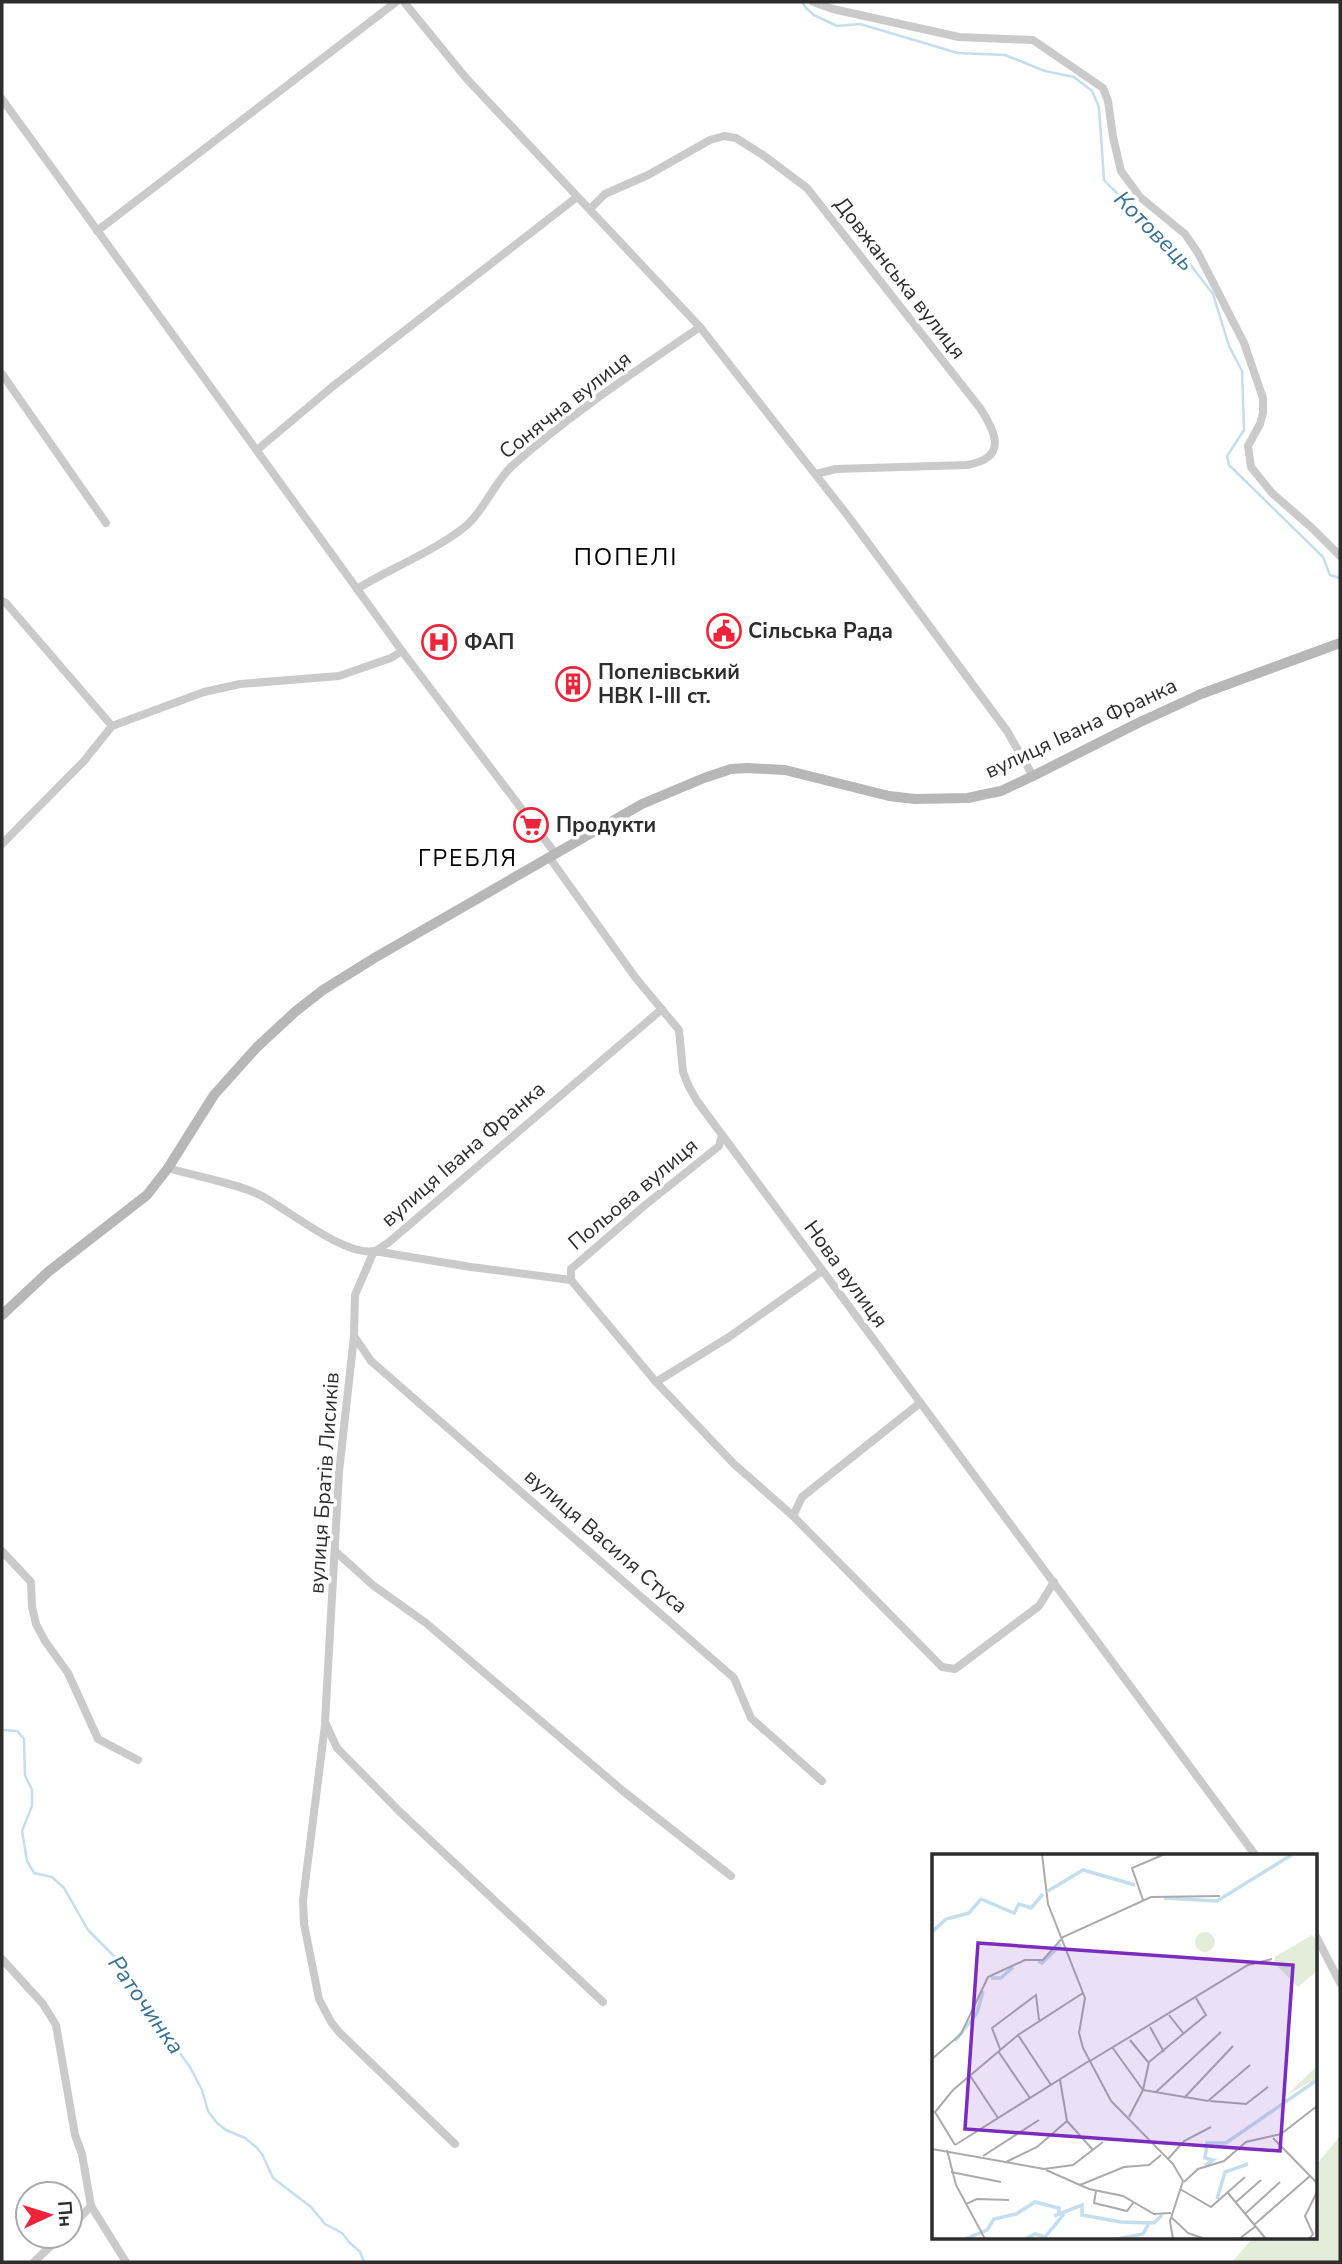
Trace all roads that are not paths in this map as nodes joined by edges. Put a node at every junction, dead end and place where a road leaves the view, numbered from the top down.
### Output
1 (396, 2) edge
2 (404, 2) edge
3 (813, 2) edge
4 (2, 99) edge
5 (577, 197) junction
6 (590, 209) junction
7 (97, 231) junction
8 (700, 327) junction
9 (2, 374) edge
10 (257, 450) junction
11 (816, 474) junction
12 (106, 523) dead end
13 (1340, 556) edge
14 (357, 589) junction
15 (2, 601) edge
16 (1340, 643) edge
17 (402, 651) junction
18 (112, 726) junction
19 (1033, 776) junction
20 (2, 844) edge
21 (552, 855) junction
22 (662, 1009) junction
23 (722, 1135) junction
24 (168, 1168) junction
25 (374, 1251) junction
26 (571, 1269) junction
27 (822, 1271) junction
28 (560, 1277) junction
29 (571, 1280) junction
30 (2, 1315) edge
31 (354, 1336) junction
32 (656, 1382) junction
33 (920, 1403) junction
34 (793, 1516) junction
35 (2, 1551) edge
36 (336, 1552) junction
37 (1054, 1582) junction
38 (326, 1723) junction
39 (138, 1760) dead end
40 (822, 1782) dead end
41 (1254, 1854) edge
42 (731, 1876) dead end
43 (1318, 1940) edge
44 (2, 1959) edge
45 (1340, 1983) edge
46 (603, 2002) dead end
47 (455, 2144) dead end
48 (91, 2206) junction
49 (84, 2213) edge
50 (127, 2262) edge

1 - 7 street
2 - 5 street
3 - 13 street
4 - 7 street
5 - 6 street
5 - 10 street
6 - 8 street
6 - 11 street, Довжанська вулиця
7 - 10 street
8 - 11 street
8 - 14 street, Сонячна вулиця
9 - 12 street
10 - 14 street
11 - 19 street
14 - 17 street
15 - 18 street
16 - 19 main road, вулиця Івана Франка
17 - 18 street
17 - 21 street
18 - 20 street
19 - 21 main road, вулиця Івана Франка
21 - 22 street, Нова вулиця
21 - 24 main road, вулиця Івана Франка
22 - 23 street, Нова вулиця
22 - 25 street, вулиця Івана Франка
23 - 26 street, Польова вулиця
23 - 27 street, Нова вулиця
24 - 25 street, вулиця Івана Франка
24 - 30 main road, вулиця Івана Франка
25 - 28 street, Польова вулиця
25 - 31 street, вулиця Братів Лисиків
26 - 28 street
26 - 29 street, Польова вулиця
27 - 32 street
27 - 33 street, Нова вулиця
28 - 29 street, Польова вулиця
29 - 32 street, Польова вулиця
31 - 36 street, вулиця Братів Лисиків
31 - 40 street, вулиця Василя Стуса
32 - 34 street, Польова вулиця
33 - 34 street
33 - 37 street, Нова вулиця
34 - 37 street, Польова вулиця
35 - 39 street
36 - 38 street, вулиця Братів Лисиків
36 - 42 street
37 - 41 street, Нова вулиця
38 - 46 street
38 - 47 street, вулиця Братів Лисиків
43 - 45 street
44 - 48 street
48 - 49 street
48 - 50 street

